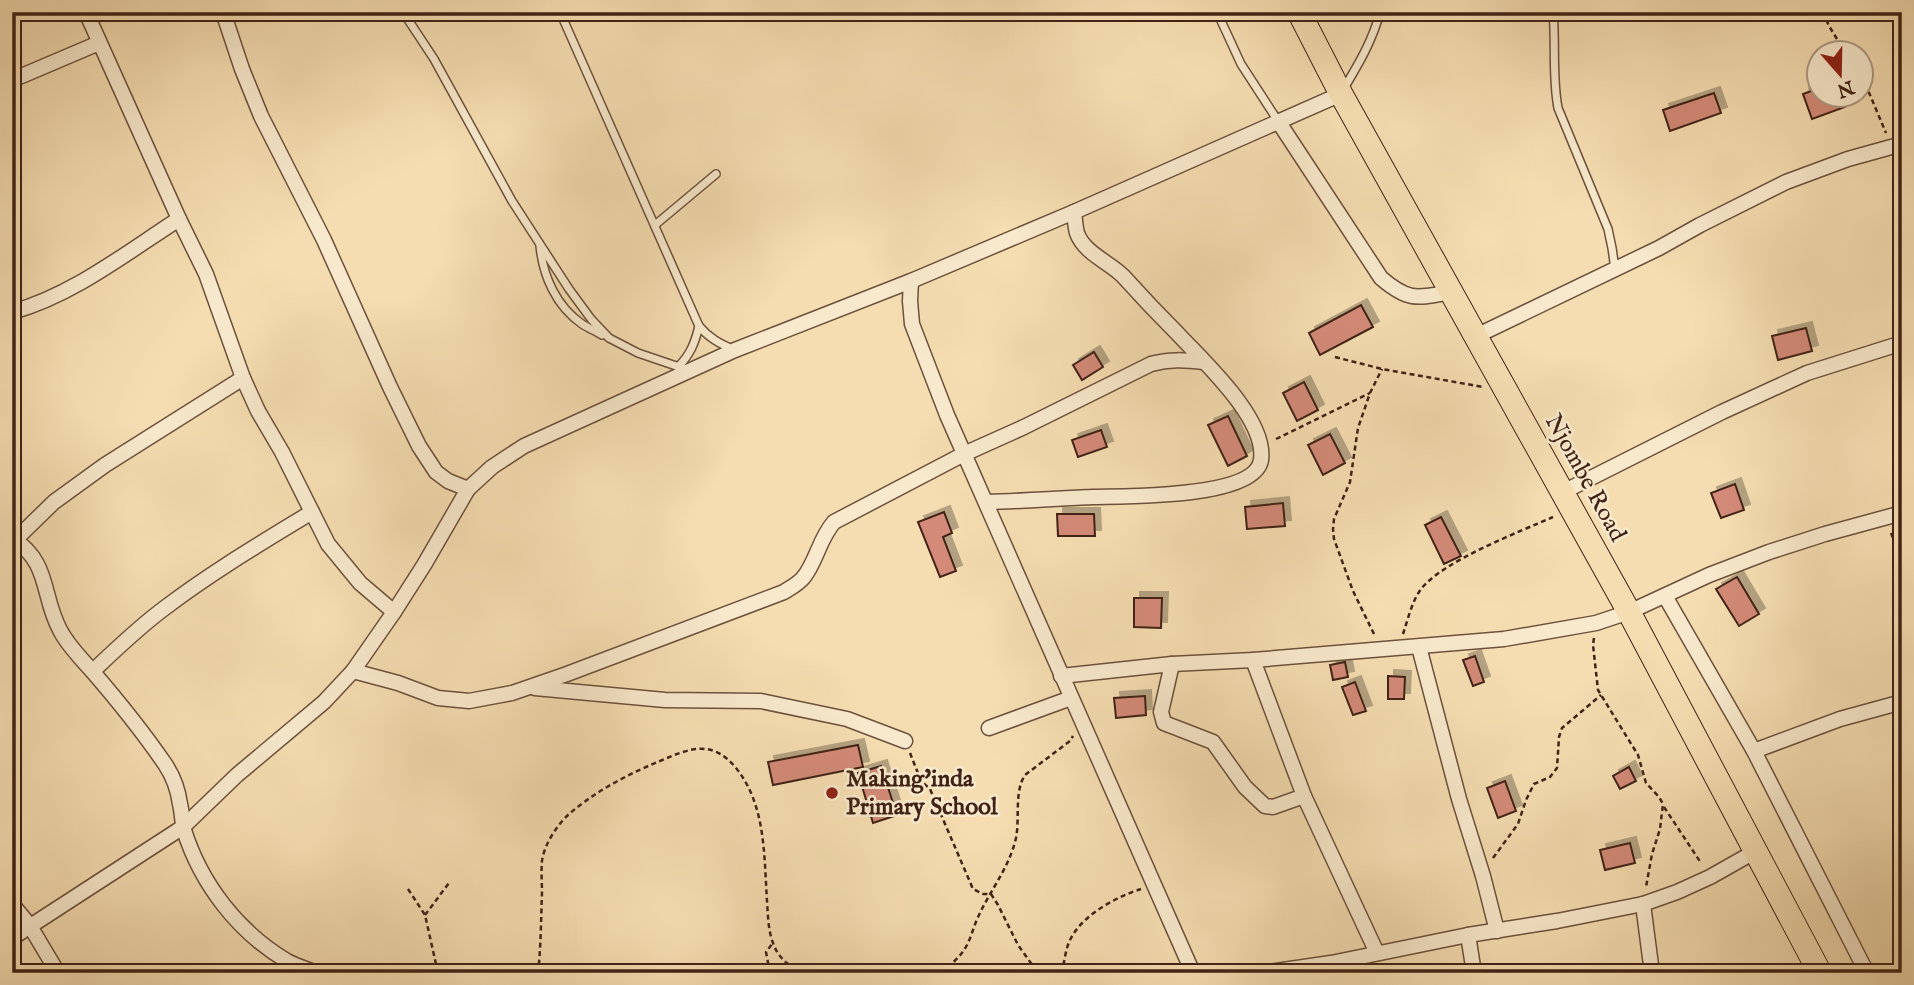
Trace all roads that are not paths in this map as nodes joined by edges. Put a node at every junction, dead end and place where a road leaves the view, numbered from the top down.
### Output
1 (86, 12) edge
2 (223, 12) edge
3 (403, 12) edge
4 (560, 12) edge
5 (1217, 12) edge
6 (1300, 12) edge
7 (1380, 12) edge
8 (1553, 12) edge
9 (99, 43) junction
10 (12, 80) edge
11 (1341, 94) junction
12 (1278, 121) junction
13 (1897, 145) edge
14 (716, 174) dead end
15 (1074, 212) junction
16 (179, 219) junction
17 (654, 225) junction
18 (540, 242) junction
19 (1615, 270) junction
20 (911, 281) junction
21 (1451, 292) junction
22 (12, 312) edge
23 (699, 326) junction
24 (1476, 336) junction
25 (609, 338) junction
26 (1902, 342) edge
27 (735, 350) junction
28 (1204, 362) junction
29 (685, 369) junction
30 (243, 378) junction
31 (964, 454) junction
32 (468, 489) junction
33 (1568, 500) junction
34 (986, 502) junction
35 (312, 512) junction
36 (1902, 513) edge
37 (14, 539) edge
38 (1665, 596) junction
39 (394, 612) junction
40 (1629, 612) junction
41 (1419, 647) junction
42 (1254, 660) junction
43 (1172, 664) junction
44 (93, 671) junction
45 (353, 671) junction
46 (1061, 676) junction
47 (528, 687) junction
48 (1071, 698) junction
49 (1902, 702) edge
50 (989, 728) dead end
51 (905, 741) road end
52 (1754, 751) junction
53 (1304, 796) junction
54 (183, 827) junction
55 (1756, 852) junction
56 (12, 904) edge
57 (1643, 904) junction
58 (30, 926) junction
59 (1497, 931) junction
60 (1468, 935) junction
61 (12, 938) edge
62 (1377, 953) junction
63 (1331, 963) junction
64 (58, 973) edge
65 (317, 973) edge
66 (1193, 973) edge
67 (1261, 973) edge
68 (1320, 973) edge
69 (1474, 973) edge
70 (1652, 973) edge
71 (1820, 973) edge
72 (1867, 973) edge

1 - 9 street
2 - 32 street
3 - 18 lane
4 - 17 lane
5 - 12 lane
6 - 11 highway, Njombe Road
7 - 11 lane
8 - 19 lane
9 - 10 street
9 - 16 street
11 - 12 street
11 - 21 highway, Njombe Road
12 - 15 street
12 - 21 street
13 - 19 street
14 - 17 lane
15 - 20 street
15 - 28 street
16 - 22 street
16 - 30 street
17 - 23 lane
18 - 25 lane
18 - 25 lane
19 - 24 street
20 - 27 street
20 - 31 street
21 - 24 highway, Njombe Road
23 - 27 lane
23 - 29 lane
24 - 33 highway, Njombe Road
25 - 29 lane
26 - 33 street
27 - 29 street
28 - 31 street
28 - 34 street
29 - 32 street
30 - 35 street
30 - 37 street
31 - 34 street
31 - 47 street
32 - 39 street
33 - 40 highway, Njombe Road
34 - 46 street
35 - 39 street
35 - 44 street
36 - 38 street
37 - 44 street
38 - 40 street
38 - 52 street
39 - 45 street
40 - 41 street
40 - 55 highway, Njombe Road
41 - 42 street
41 - 59 street
42 - 43 street
42 - 53 street
43 - 46 street
43 - 53 street
44 - 54 street
45 - 47 street
45 - 54 street
46 - 48 street
47 - 51 street
48 - 50 street
48 - 66 street
49 - 52 street
52 - 72 street
53 - 62 street
54 - 58 street
54 - 65 street
55 - 57 street
55 - 71 highway, Njombe Road
56 - 58 street
57 - 59 street
57 - 70 street
58 - 61 street
58 - 64 street
59 - 60 street
60 - 62 street
60 - 69 street
62 - 63 street
63 - 67 street
63 - 68 street

